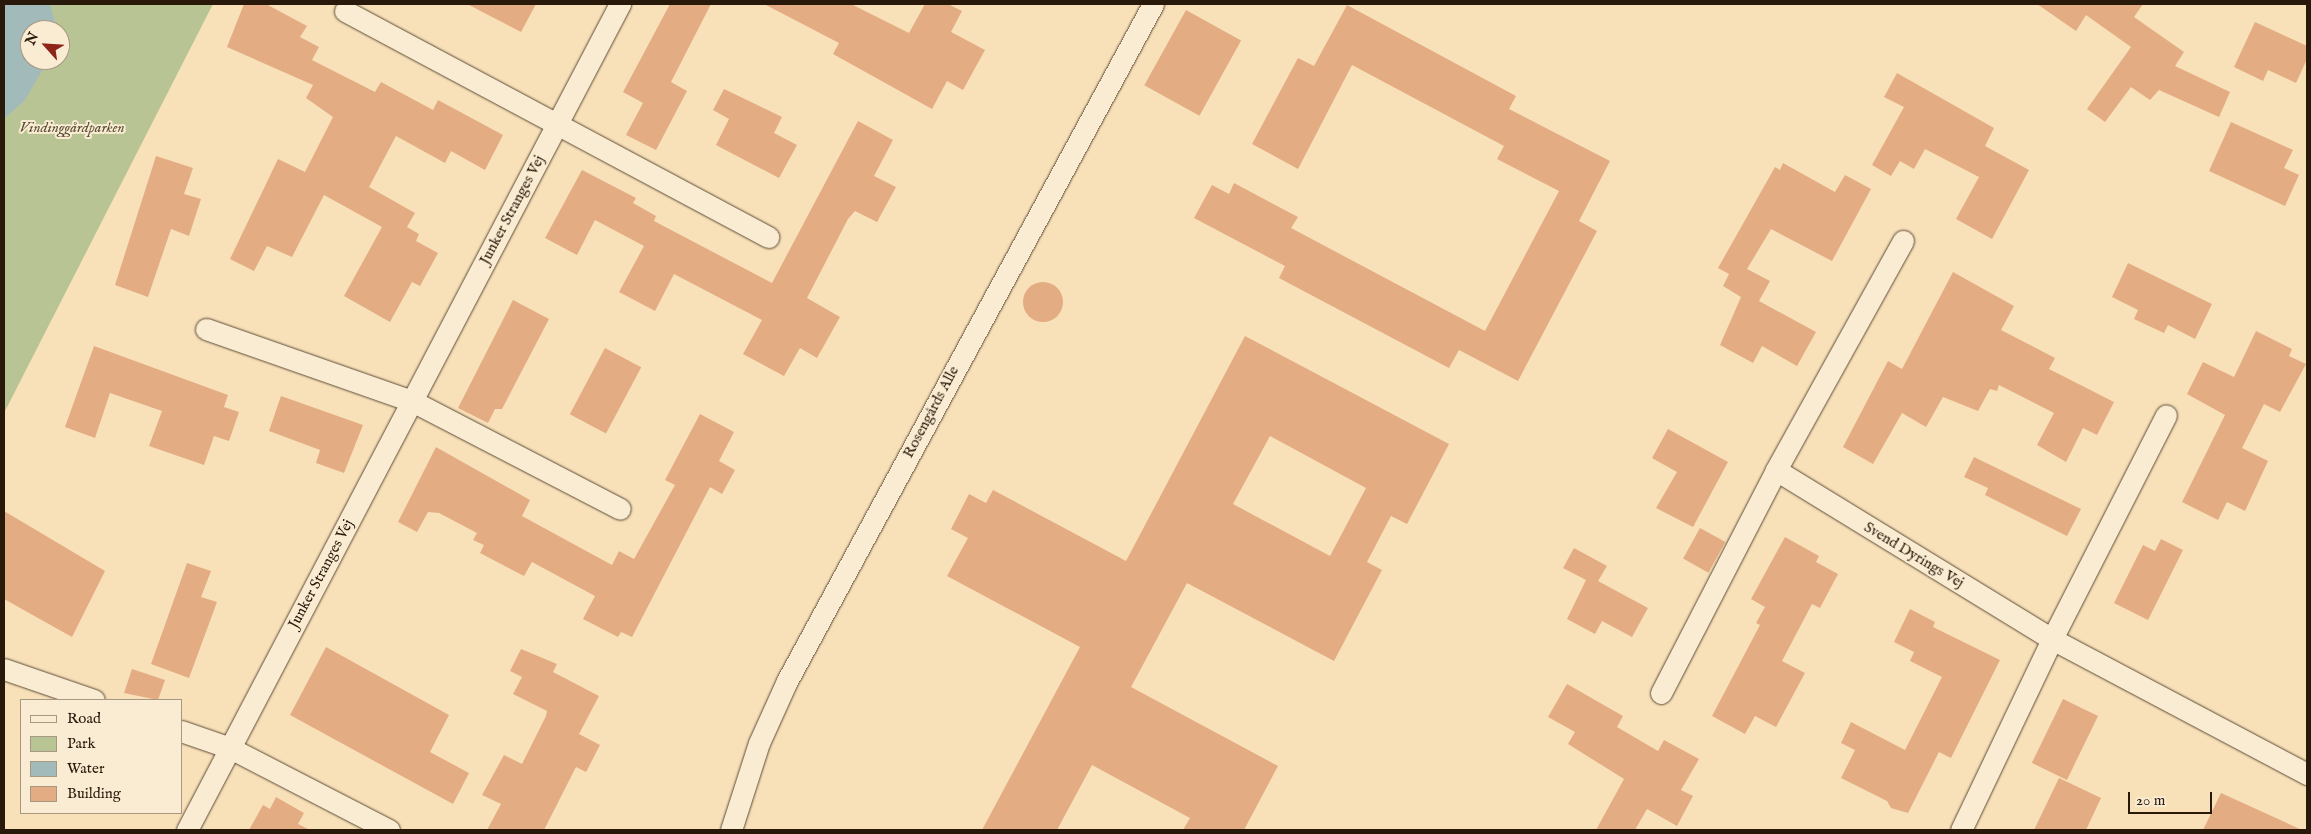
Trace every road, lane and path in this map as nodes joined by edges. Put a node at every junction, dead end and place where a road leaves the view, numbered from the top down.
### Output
1 (620, 4) edge
2 (1153, 4) edge
3 (346, 11) dead end
4 (557, 124) junction
5 (769, 236) dead end
6 (1903, 241) dead end
7 (206, 329) dead end
8 (412, 401) junction
9 (2166, 415) dead end
10 (1776, 470) junction
11 (620, 509) dead end
12 (2052, 639) junction
13 (4, 669) edge
14 (1661, 693) dead end
15 (91, 699) edge
16 (182, 731) edge
17 (230, 748) junction
18 (2307, 774) edge
19 (187, 830) edge
20 (389, 830) edge
21 (731, 830) edge
22 (1961, 830) edge

1 - 4 street, Junker Stranges Vej
2 - 21 street, Rosengårds Alle
3 - 4 street
4 - 5 street
4 - 8 street, Junker Stranges Vej
6 - 10 street
7 - 8 street
8 - 11 street
8 - 17 street, Junker Stranges Vej
9 - 12 street
10 - 12 street, Svend Dyrings Vej
10 - 14 street
12 - 18 street, Svend Dyrings Vej
12 - 22 street
13 - 15 street
16 - 17 street
17 - 19 street, Junker Stranges Vej
17 - 20 street

